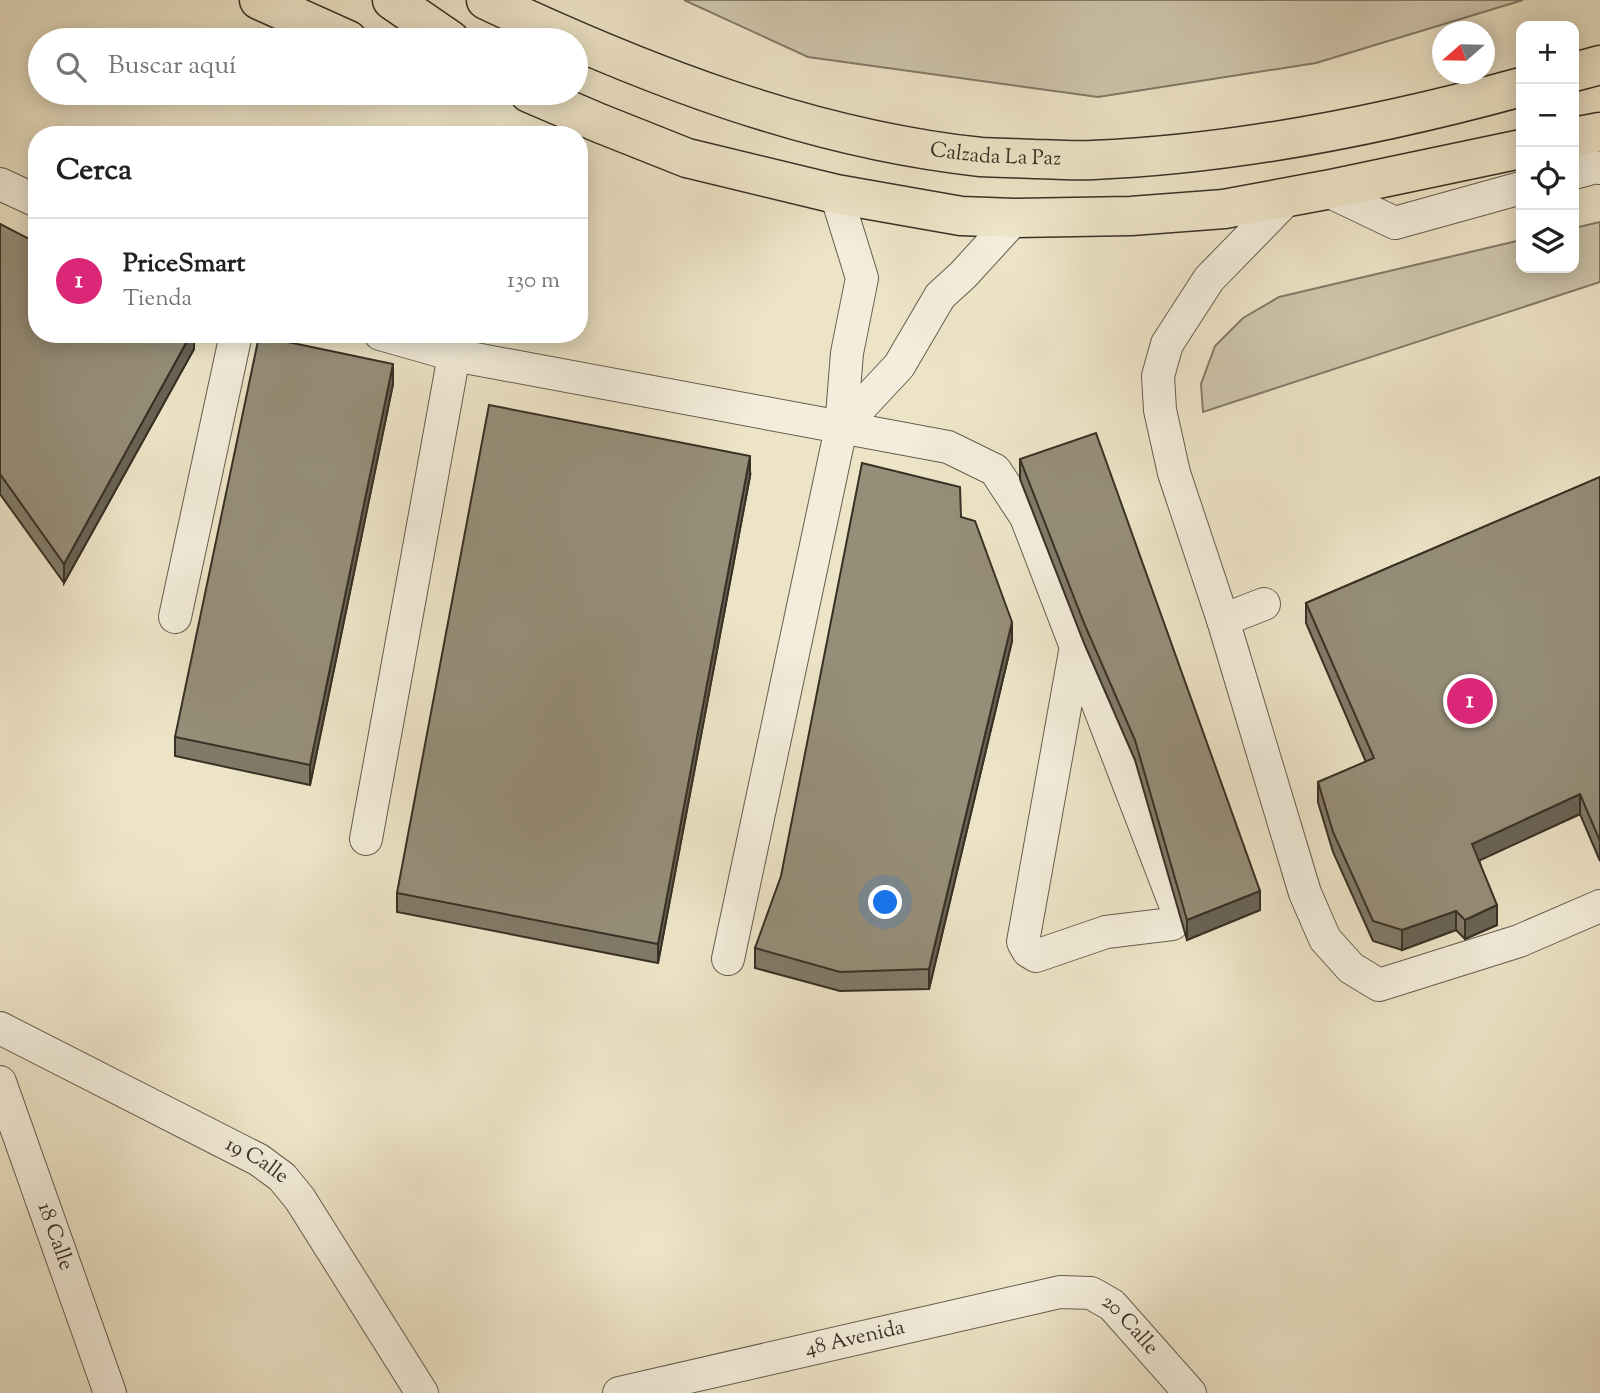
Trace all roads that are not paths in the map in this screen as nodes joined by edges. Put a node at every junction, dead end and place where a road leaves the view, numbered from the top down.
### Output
1 (259, 0) edge
2 (392, 0) edge
3 (486, 0) edge
4 (321, 28) edge
5 (433, 28) edge
6 (548, 28) edge
7 (588, 45) edge
8 (1600, 65) edge
9 (1579, 71) edge
10 (1516, 88) edge
11 (557, 105) edge
12 (1600, 132) edge
13 (1579, 136) edge
14 (1516, 150) edge
15 (1600, 168) edge
16 (1579, 172) edge
17 (0, 184) edge
18 (1516, 189) edge
19 (1326, 190) junction
20 (836, 194) junction
21 (28, 197) edge
22 (1288, 198) junction
23 (1014, 218) junction
24 (234, 343) edge
25 (412, 343) edge
26 (454, 355) junction
27 (841, 428) junction
28 (1264, 604) dead end
29 (175, 617) dead end
30 (1223, 620) junction
31 (1076, 646) junction
32 (366, 839) dead end
33 (1600, 906) edge
34 (728, 959) dead end
35 (0, 1028) edge
36 (0, 1082) edge
37 (1091, 1293) joint
38 (110, 1393) edge
39 (422, 1393) edge
40 (619, 1393) edge
41 (1190, 1393) edge

1 - 4 main road
2 - 5 main road
3 - 6 main road, Calzada La Paz
7 - 10 main road, Calzada La Paz
8 - 9 main road
11 - 20 main road
12 - 13 main road
14 - 19 main road
15 - 16 street
17 - 21 street
18 - 19 street
19 - 22 main road
20 - 23 main road
20 - 27 street
22 - 23 main road
22 - 30 street
23 - 27 street
24 - 29 street
25 - 26 street
26 - 27 street
26 - 32 street
27 - 31 street
27 - 34 street
28 - 30 street
30 - 33 street
31 - 31 street
35 - 39 street, 19 Calle
36 - 38 street, 18 Calle
37 - 40 street, 48 Avenida
37 - 41 street, 20 Calle

